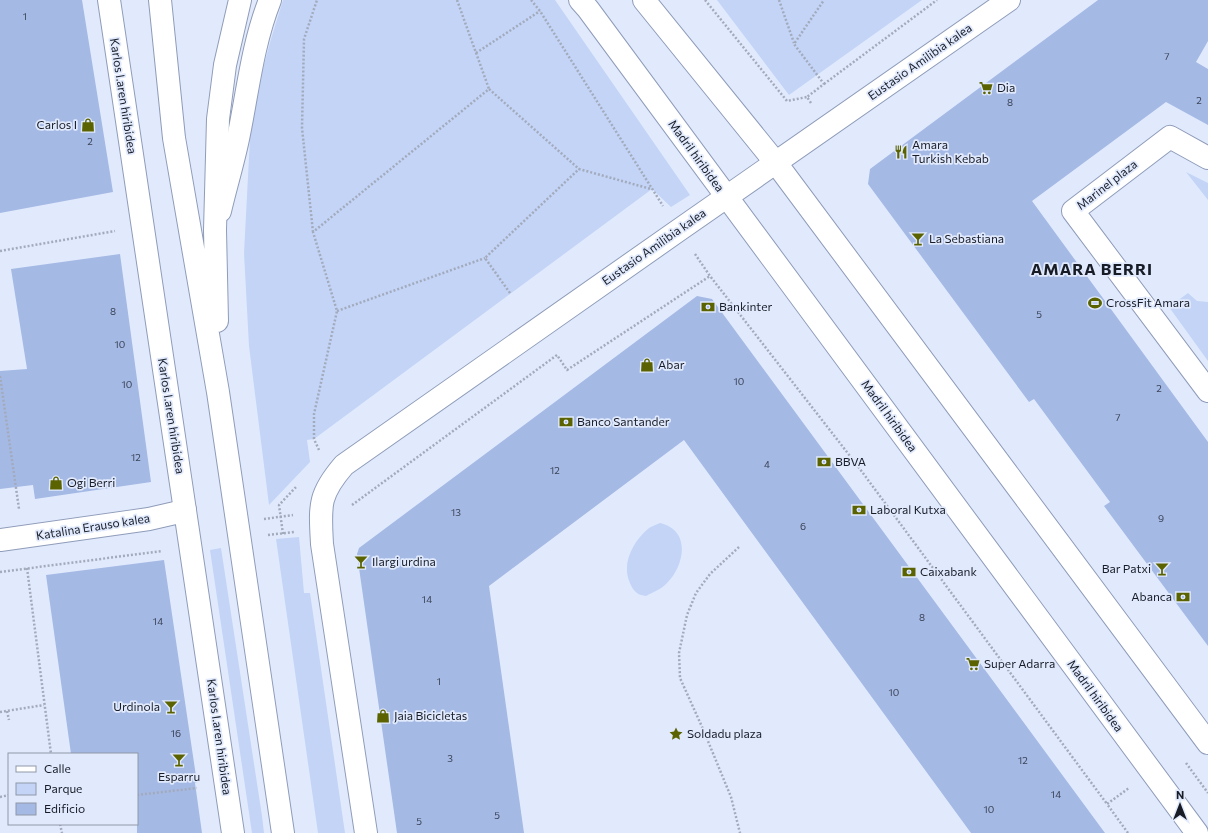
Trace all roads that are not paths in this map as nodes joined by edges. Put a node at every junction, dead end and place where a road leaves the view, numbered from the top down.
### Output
1 (109, 0) edge
2 (160, 0) edge
3 (240, 0) edge
4 (270, 0) edge
5 (580, 0) edge
6 (644, 0) edge
7 (1009, 0) edge
8 (1208, 158) edge
9 (776, 163) junction
10 (726, 197) junction
11 (215, 230) junction
12 (1208, 391) edge
13 (218, 392) junction
14 (185, 509) junction
15 (0, 540) edge
16 (1208, 744) edge
17 (233, 833) edge
18 (283, 833) edge
19 (366, 833) edge
20 (1197, 833) edge

1 - 14 main road, Karlos I.aren hiribidea
2 - 13 main road
3 - 11 main road
4 - 11 main road
5 - 10 main road, Madril hiribidea
6 - 9 main road
7 - 9 main road, Eustasio Amilibia kalea
8 - 12 main road, Marinel plaza
9 - 10 main road, Eustasio Amilibia kalea
9 - 16 main road
10 - 19 main road, Eustasio Amilibia kalea
10 - 20 main road, Madril hiribidea
11 - 13 main road
13 - 18 main road
14 - 15 main road, Katalina Erauso kalea
14 - 17 main road, Karlos I.aren hiribidea

